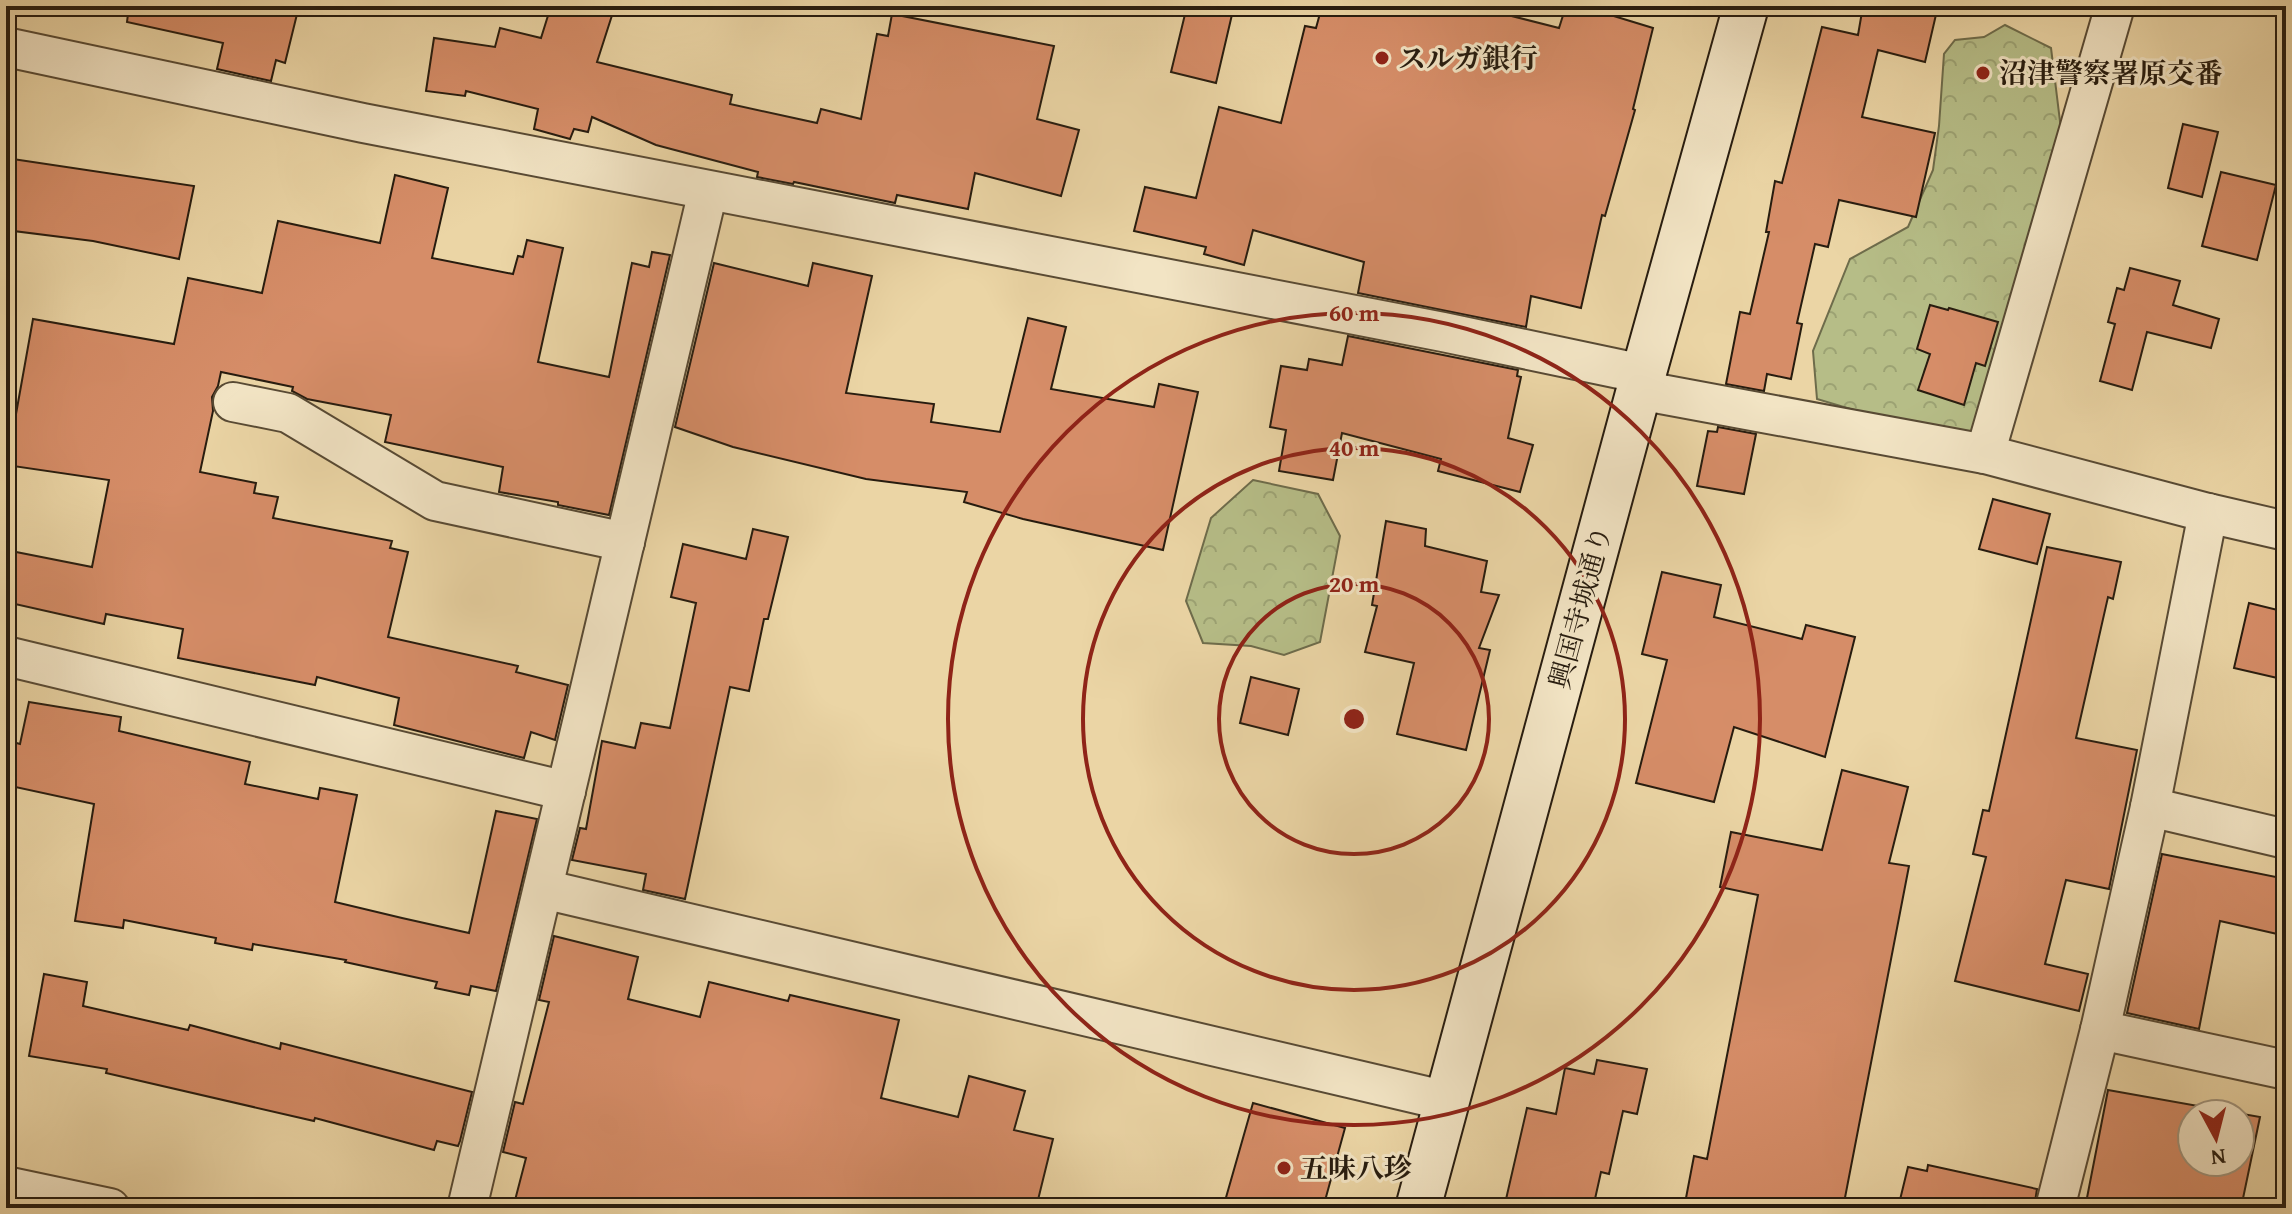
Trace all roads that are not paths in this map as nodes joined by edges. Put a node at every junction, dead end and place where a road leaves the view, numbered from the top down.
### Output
1 (1746, 6) edge
2 (2115, 6) edge
3 (6, 47) edge
4 (708, 191) junction
5 (1641, 382) junction
6 (233, 402) dead end
7 (1985, 454) junction
8 (2208, 513) junction
9 (2286, 531) edge
10 (625, 542) junction
11 (6, 656) edge
12 (566, 791) junction
13 (2150, 807) junction
14 (2286, 839) edge
15 (543, 889) junction
16 (2100, 1030) junction
17 (2286, 1070) edge
18 (1447, 1101) junction
19 (6, 1186) edge
20 (110, 1208) edge
21 (467, 1208) edge
22 (1418, 1208) edge
23 (2055, 1208) edge

1 - 5 main road, 興国寺城通り
2 - 7 street
3 - 4 street
4 - 5 street
4 - 10 street
5 - 7 street
5 - 18 main road, 興国寺城通り
6 - 10 street
7 - 8 street
8 - 9 street
8 - 13 street
10 - 12 street
11 - 12 street
12 - 15 street
13 - 14 street
13 - 16 street
15 - 18 street
15 - 21 street
16 - 17 street
16 - 23 street
18 - 22 main road, 興国寺城通り
19 - 20 street

